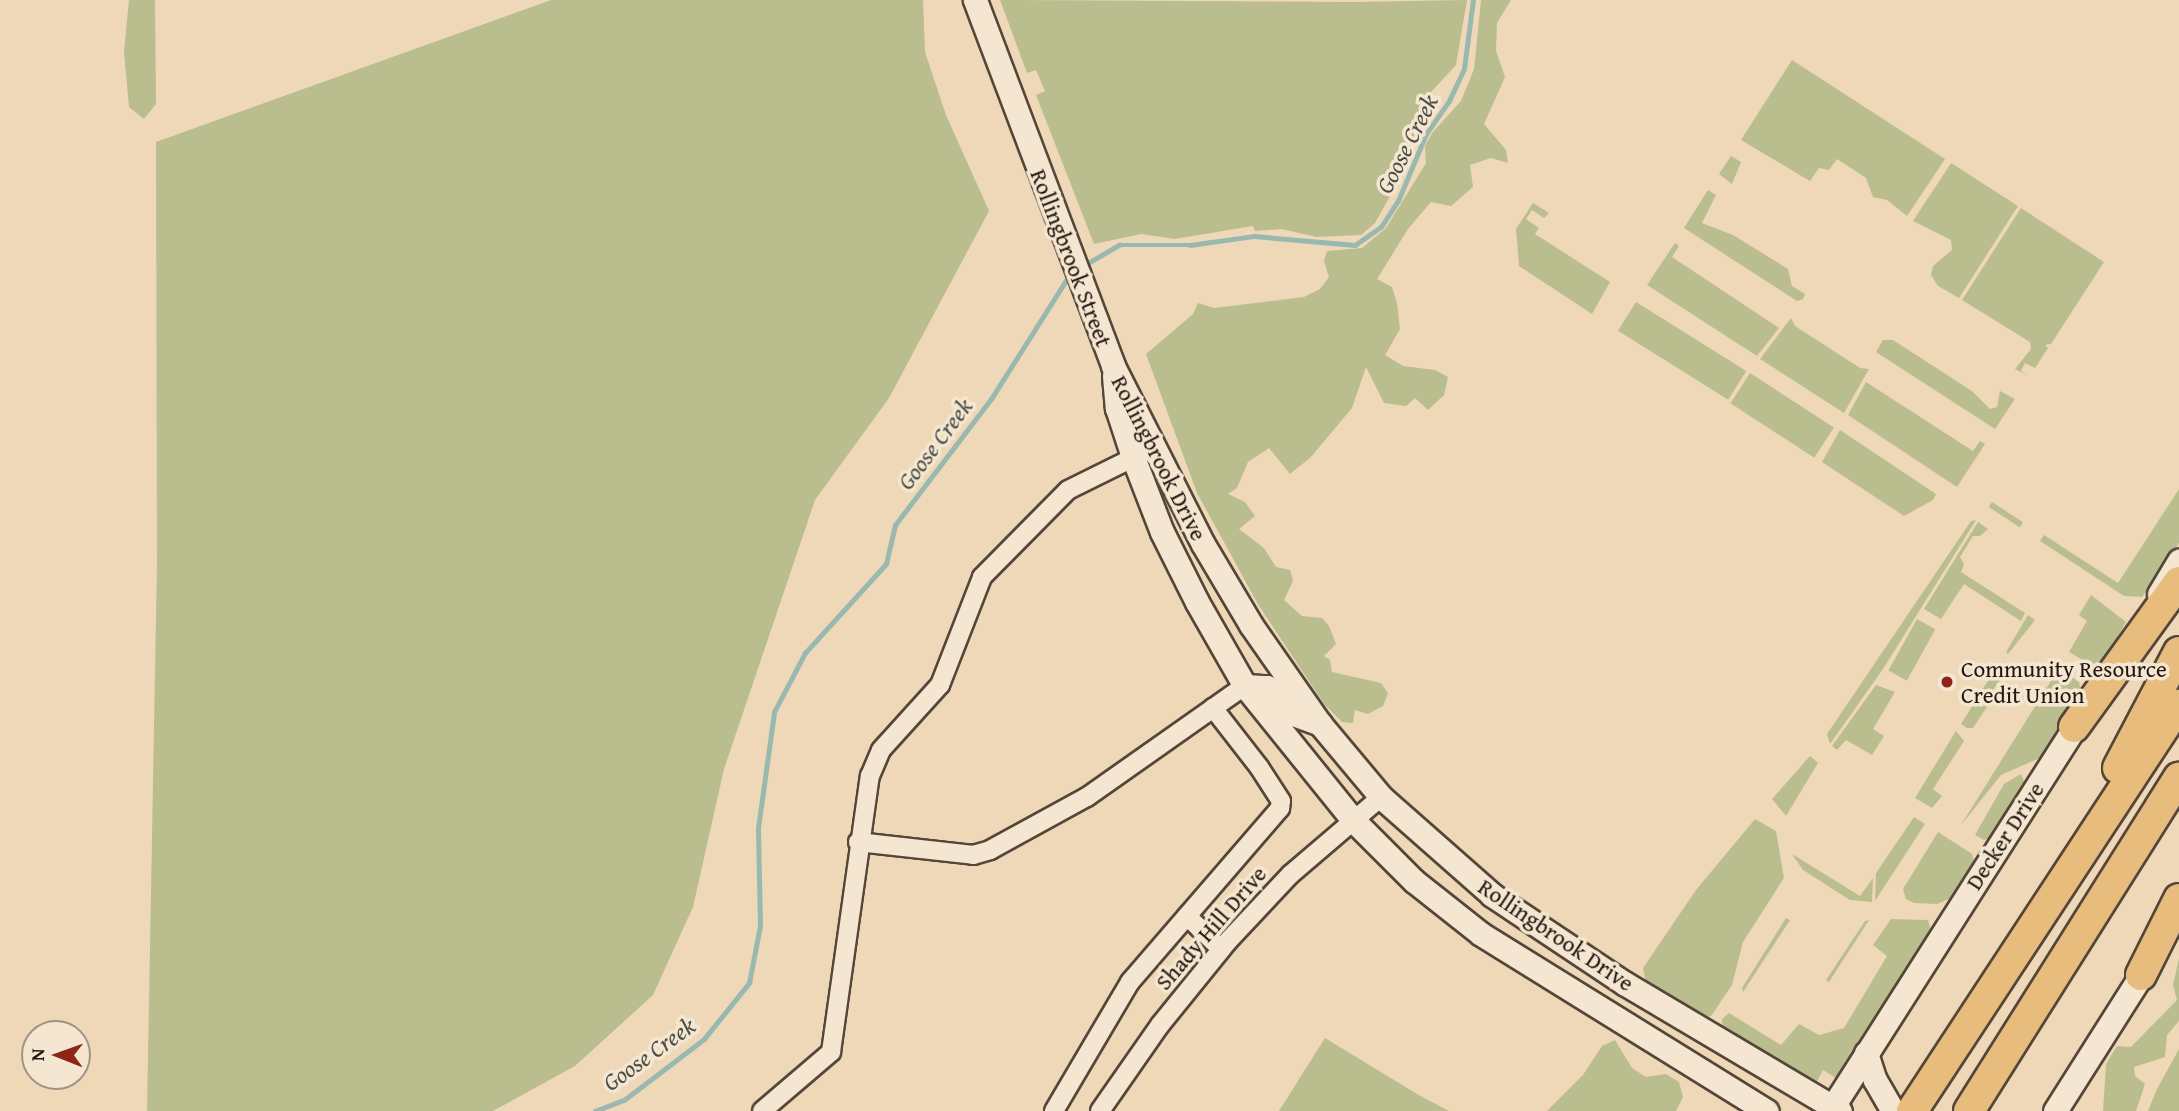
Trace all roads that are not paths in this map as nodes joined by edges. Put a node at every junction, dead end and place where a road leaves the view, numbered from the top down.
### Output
1 (975, 0) edge
2 (1113, 366) junction
3 (1156, 448) junction
4 (1133, 457) junction
5 (2179, 561) edge
6 (2179, 582) edge
7 (2179, 652) edge
8 (1245, 686) junction
9 (2179, 705) edge
10 (1213, 708) junction
11 (1320, 724) junction
12 (2074, 727) junction
13 (2179, 778) edge
14 (1381, 797) junction
15 (1354, 821) junction
16 (2104, 823) junction
17 (858, 842) junction
18 (2179, 899) edge
19 (1187, 916) junction
20 (2179, 916) edge
21 (1221, 948) junction
22 (2141, 975) junction
23 (1866, 1053) junction
24 (1834, 1109) edge
25 (762, 1111) edge
26 (1054, 1111) edge
27 (1100, 1111) edge
28 (1767, 1111) edge
29 (1893, 1111) edge
30 (1912, 1111) edge
31 (1969, 1111) edge
32 (2055, 1111) edge

1 - 2 main road, Rollingbrook Street
2 - 3 main road, Rollingbrook Drive
2 - 4 main road, Rollingbrook Drive
3 - 4 street
3 - 11 main road, Rollingbrook Drive
4 - 8 main road, Rollingbrook Drive
4 - 17 street
5 - 12 main road, Decker Drive
6 - 12 highway
7 - 16 highway
8 - 10 street
8 - 11 main road
8 - 15 main road, Rollingbrook Drive
9 - 16 highway
10 - 17 street
10 - 19 street
11 - 14 main road, Rollingbrook Drive
12 - 23 main road, Decker Drive
13 - 31 highway
14 - 15 street, Shady Hill Drive
14 - 24 main road, Rollingbrook Drive
15 - 21 street, Shady Hill Drive
15 - 28 main road, Rollingbrook Drive
16 - 30 highway
17 - 25 street
18 - 22 highway
19 - 21 street
19 - 26 street
20 - 22 main road
21 - 27 street, Shady Hill Drive
22 - 32 main road
23 - 24 main road, Decker Drive
23 - 29 main road

